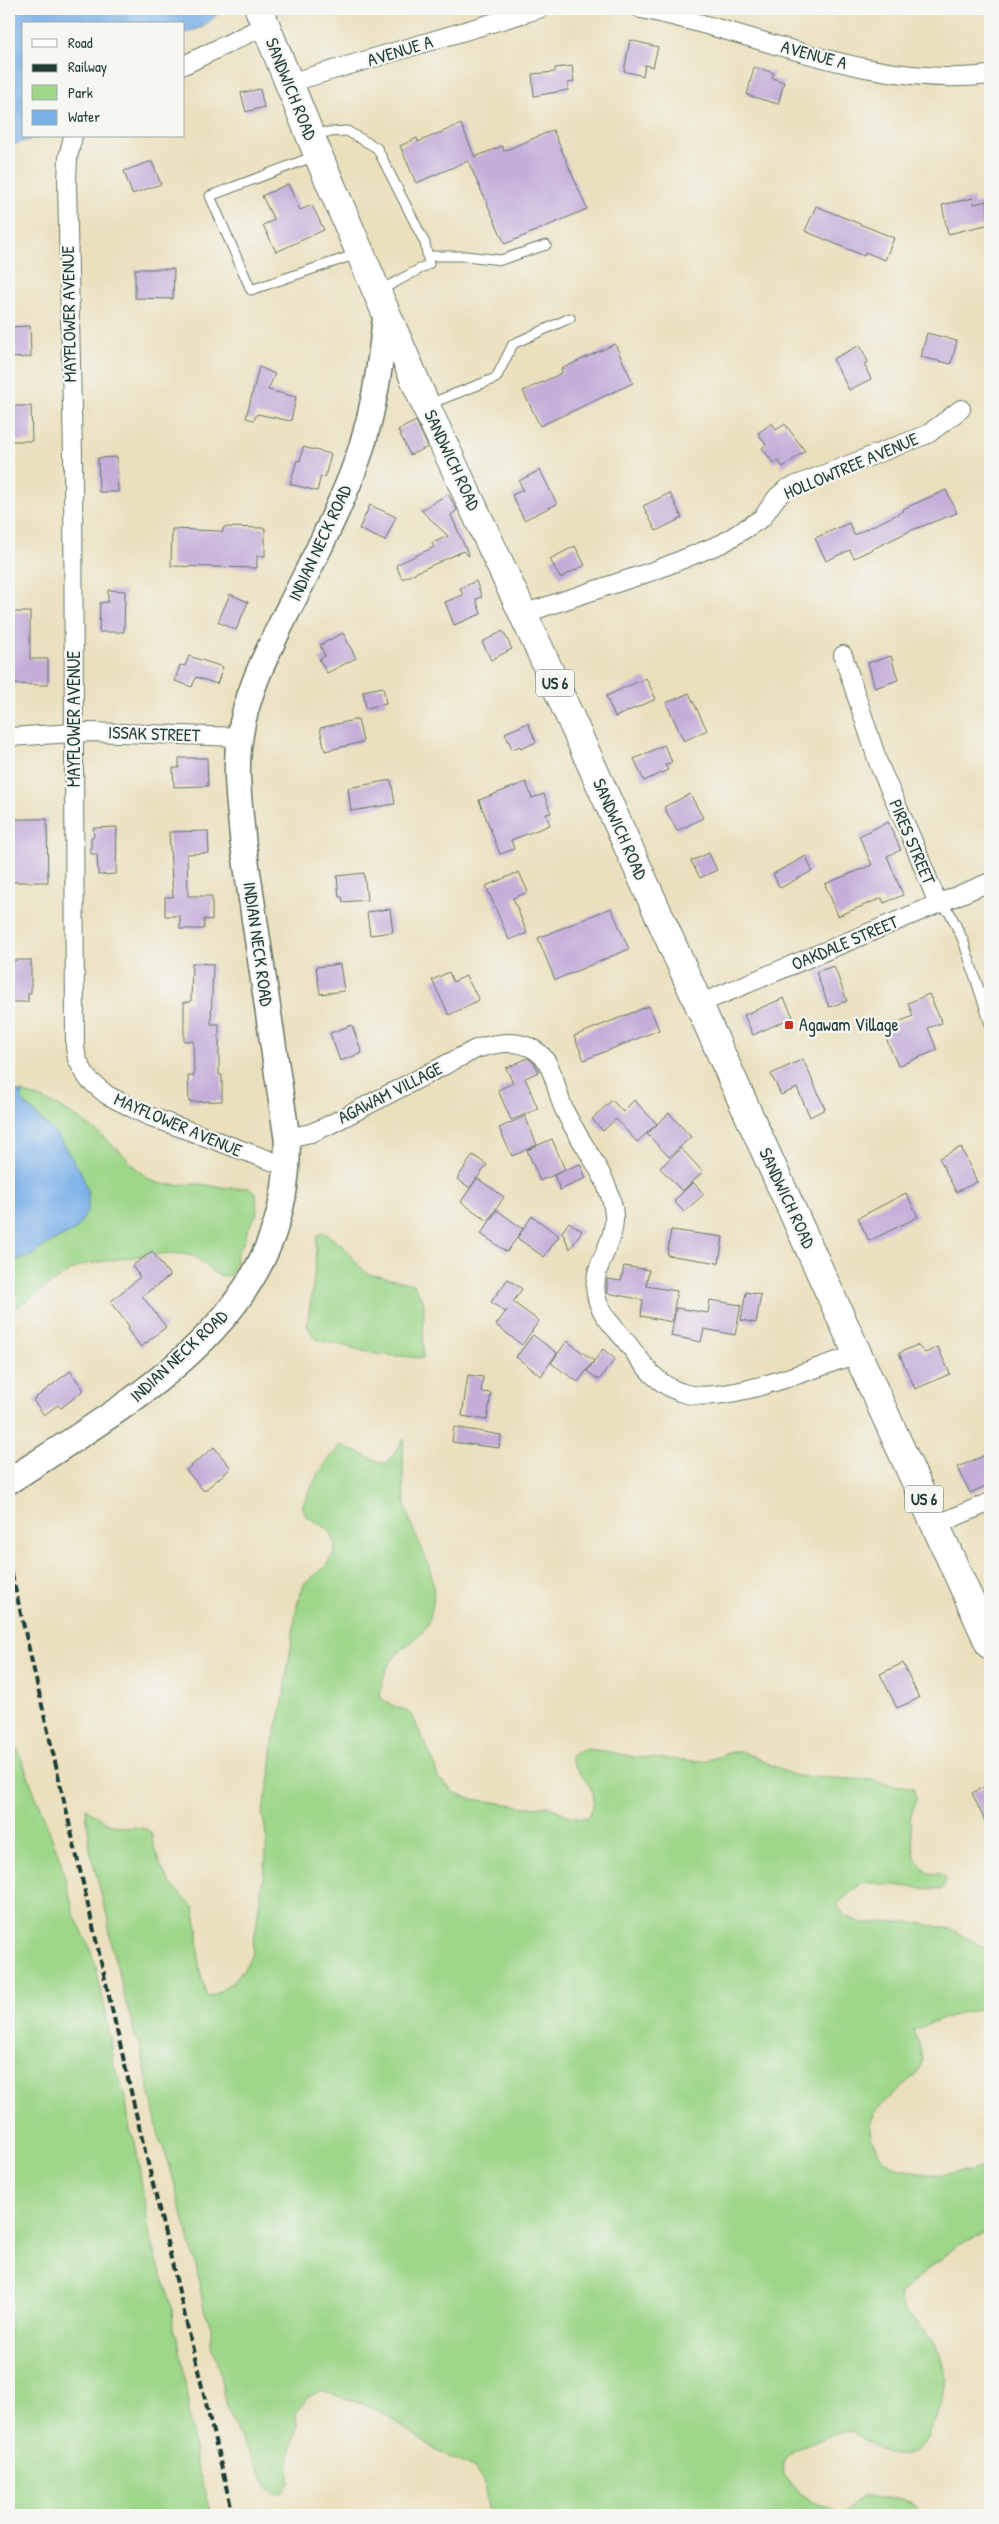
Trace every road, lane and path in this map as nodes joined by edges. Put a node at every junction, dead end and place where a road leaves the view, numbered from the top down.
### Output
1 (539, 9) edge
2 (641, 9) edge
3 (262, 17) edge
4 (185, 64) edge
5 (990, 75) edge
6 (289, 83) junction
7 (73, 138) edge
8 (314, 144) junction
9 (546, 245) dead end
10 (360, 252) junction
11 (427, 256) junction
12 (382, 302) junction
13 (570, 318) dead end
14 (426, 405) junction
15 (961, 409) dead end
16 (523, 614) junction
17 (843, 655) dead end
18 (75, 733) junction
19 (9, 737) edge
20 (240, 737) junction
21 (990, 882) edge
22 (938, 904) junction
23 (699, 1004) junction
24 (990, 1024) edge
25 (287, 1138) junction
26 (288, 1167) junction
27 (858, 1354) junction
28 (9, 1481) edge
29 (990, 1502) edge
30 (936, 1525) junction
31 (990, 1645) edge

1 - 6 street, AVENUE A
2 - 5 street, AVENUE A
3 - 4 street
3 - 6 main road, SANDWICH ROAD / US 6
6 - 8 main road, SANDWICH ROAD / US 6
7 - 18 street, MAYFLOWER AVENUE
8 - 10 main road, SANDWICH ROAD / US 6
8 - 10 lane
8 - 11 lane
9 - 11 lane
10 - 12 main road, SANDWICH ROAD / US 6
11 - 12 lane
12 - 14 main road, SANDWICH ROAD / US 6
12 - 20 street, INDIAN NECK ROAD
13 - 14 lane
14 - 16 main road, SANDWICH ROAD / US 6
15 - 16 street, HOLLOWTREE AVENUE
16 - 23 main road, SANDWICH ROAD / US 6
17 - 22 street, PIRES STREET
18 - 19 street, ISSAK STREET
18 - 20 street, ISSAK STREET
18 - 26 street, MAYFLOWER AVENUE
20 - 25 street, INDIAN NECK ROAD
21 - 22 street, OAKDALE STREET
22 - 23 street, OAKDALE STREET
22 - 24 lane, PIRES STREET
23 - 27 main road, SANDWICH ROAD / US 6
25 - 26 street, INDIAN NECK ROAD
25 - 27 street, AGAWAM VILLAGE
26 - 28 street, INDIAN NECK ROAD
27 - 30 main road, SANDWICH ROAD / US 6
29 - 30 street
30 - 31 main road, SANDWICH ROAD / US 6

